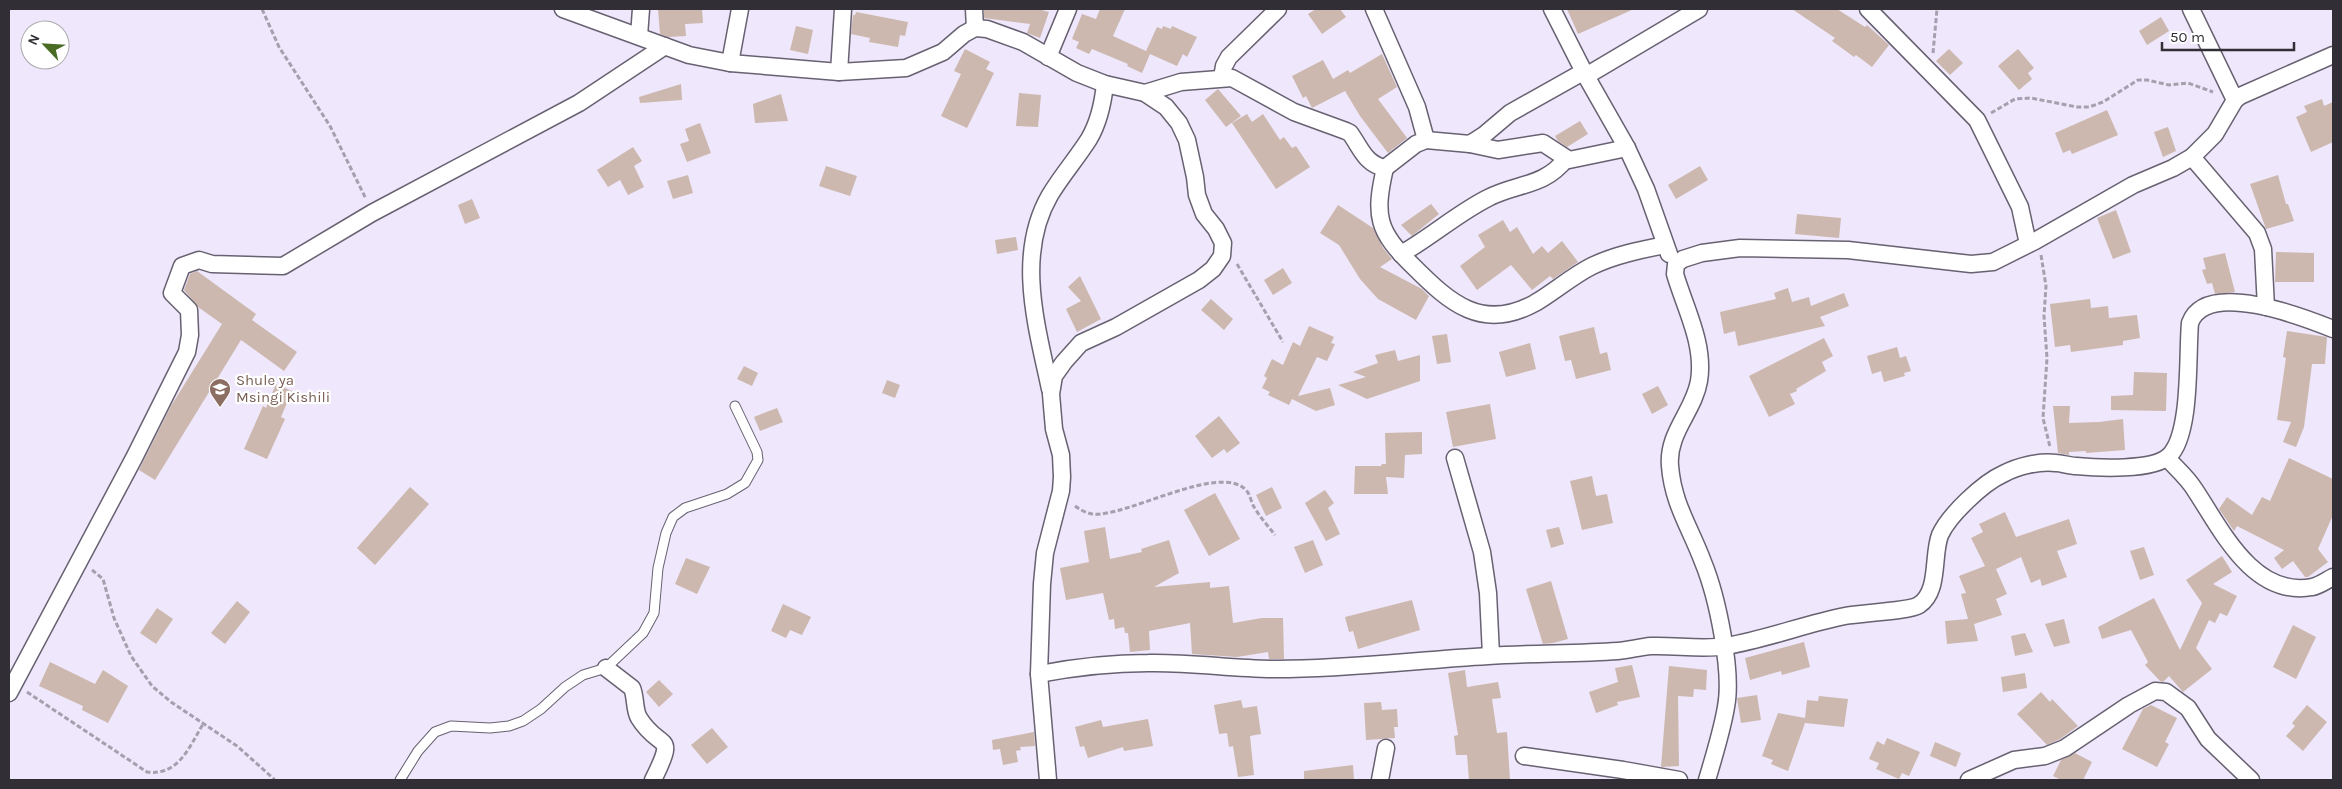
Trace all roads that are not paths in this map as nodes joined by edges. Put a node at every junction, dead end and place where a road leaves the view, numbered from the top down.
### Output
1 (563, 9) edge
2 (641, 9) edge
3 (740, 9) edge
4 (843, 9) edge
5 (974, 9) edge
6 (1068, 9) edge
7 (1278, 9) edge
8 (1374, 9) edge
9 (1552, 9) edge
10 (1699, 9) edge
11 (1868, 9) edge
12 (2191, 9) edge
13 (976, 28) junction
14 (639, 36) junction
15 (665, 46) junction
16 (2333, 55) edge
17 (1048, 57) junction
18 (730, 63) junction
19 (838, 72) junction
20 (1585, 74) junction
21 (1222, 78) junction
22 (1105, 84) junction
23 (1145, 93) junction
24 (2233, 96) junction
25 (1426, 140) junction
26 (1470, 144) junction
27 (1627, 148) junction
28 (2192, 157) junction
29 (1566, 159) junction
30 (1385, 168) junction
31 (2031, 242) junction
32 (1664, 245) junction
33 (1402, 254) junction
34 (1676, 264) junction
35 (2266, 307) junction
36 (2333, 328) edge
37 (1050, 394) junction
38 (735, 406) dead end
39 (1455, 458) dead end
40 (2167, 458) junction
41 (2333, 577) edge
42 (1723, 646) junction
43 (1491, 655) junction
44 (606, 668) junction
45 (1039, 674) junction
46 (11, 684) edge
47 (1386, 748) dead end
48 (1524, 756) dead end
49 (400, 780) edge
50 (653, 780) edge
51 (1048, 780) edge
52 (1380, 780) edge
53 (1679, 780) edge
54 (1707, 780) edge
55 (1969, 780) edge
56 (2251, 780) edge

1 - 14 street
2 - 14 street
3 - 18 street
4 - 19 street
5 - 13 street
6 - 17 street
7 - 21 street
8 - 25 street
9 - 20 street
10 - 20 street
11 - 31 street
12 - 24 street
13 - 17 street
13 - 19 street
14 - 15 street
15 - 18 street
15 - 46 street
16 - 24 street
17 - 22 street
18 - 19 street
20 - 26 street
20 - 27 street
21 - 23 street
21 - 30 street
22 - 23 street
22 - 37 street
23 - 37 street
24 - 28 street
25 - 26 street
25 - 30 street
26 - 29 street
27 - 29 street
27 - 32 street
28 - 31 street
28 - 35 street
29 - 33 street
30 - 33 street
31 - 34 street
32 - 33 street
32 - 34 street
34 - 42 street
35 - 36 street
35 - 40 street
37 - 45 street
38 - 44 lane
39 - 43 street
40 - 41 street
40 - 42 street
42 - 43 street
42 - 54 street
43 - 45 street
44 - 49 lane
44 - 50 street
45 - 51 street
47 - 52 street
48 - 53 street
55 - 56 street

